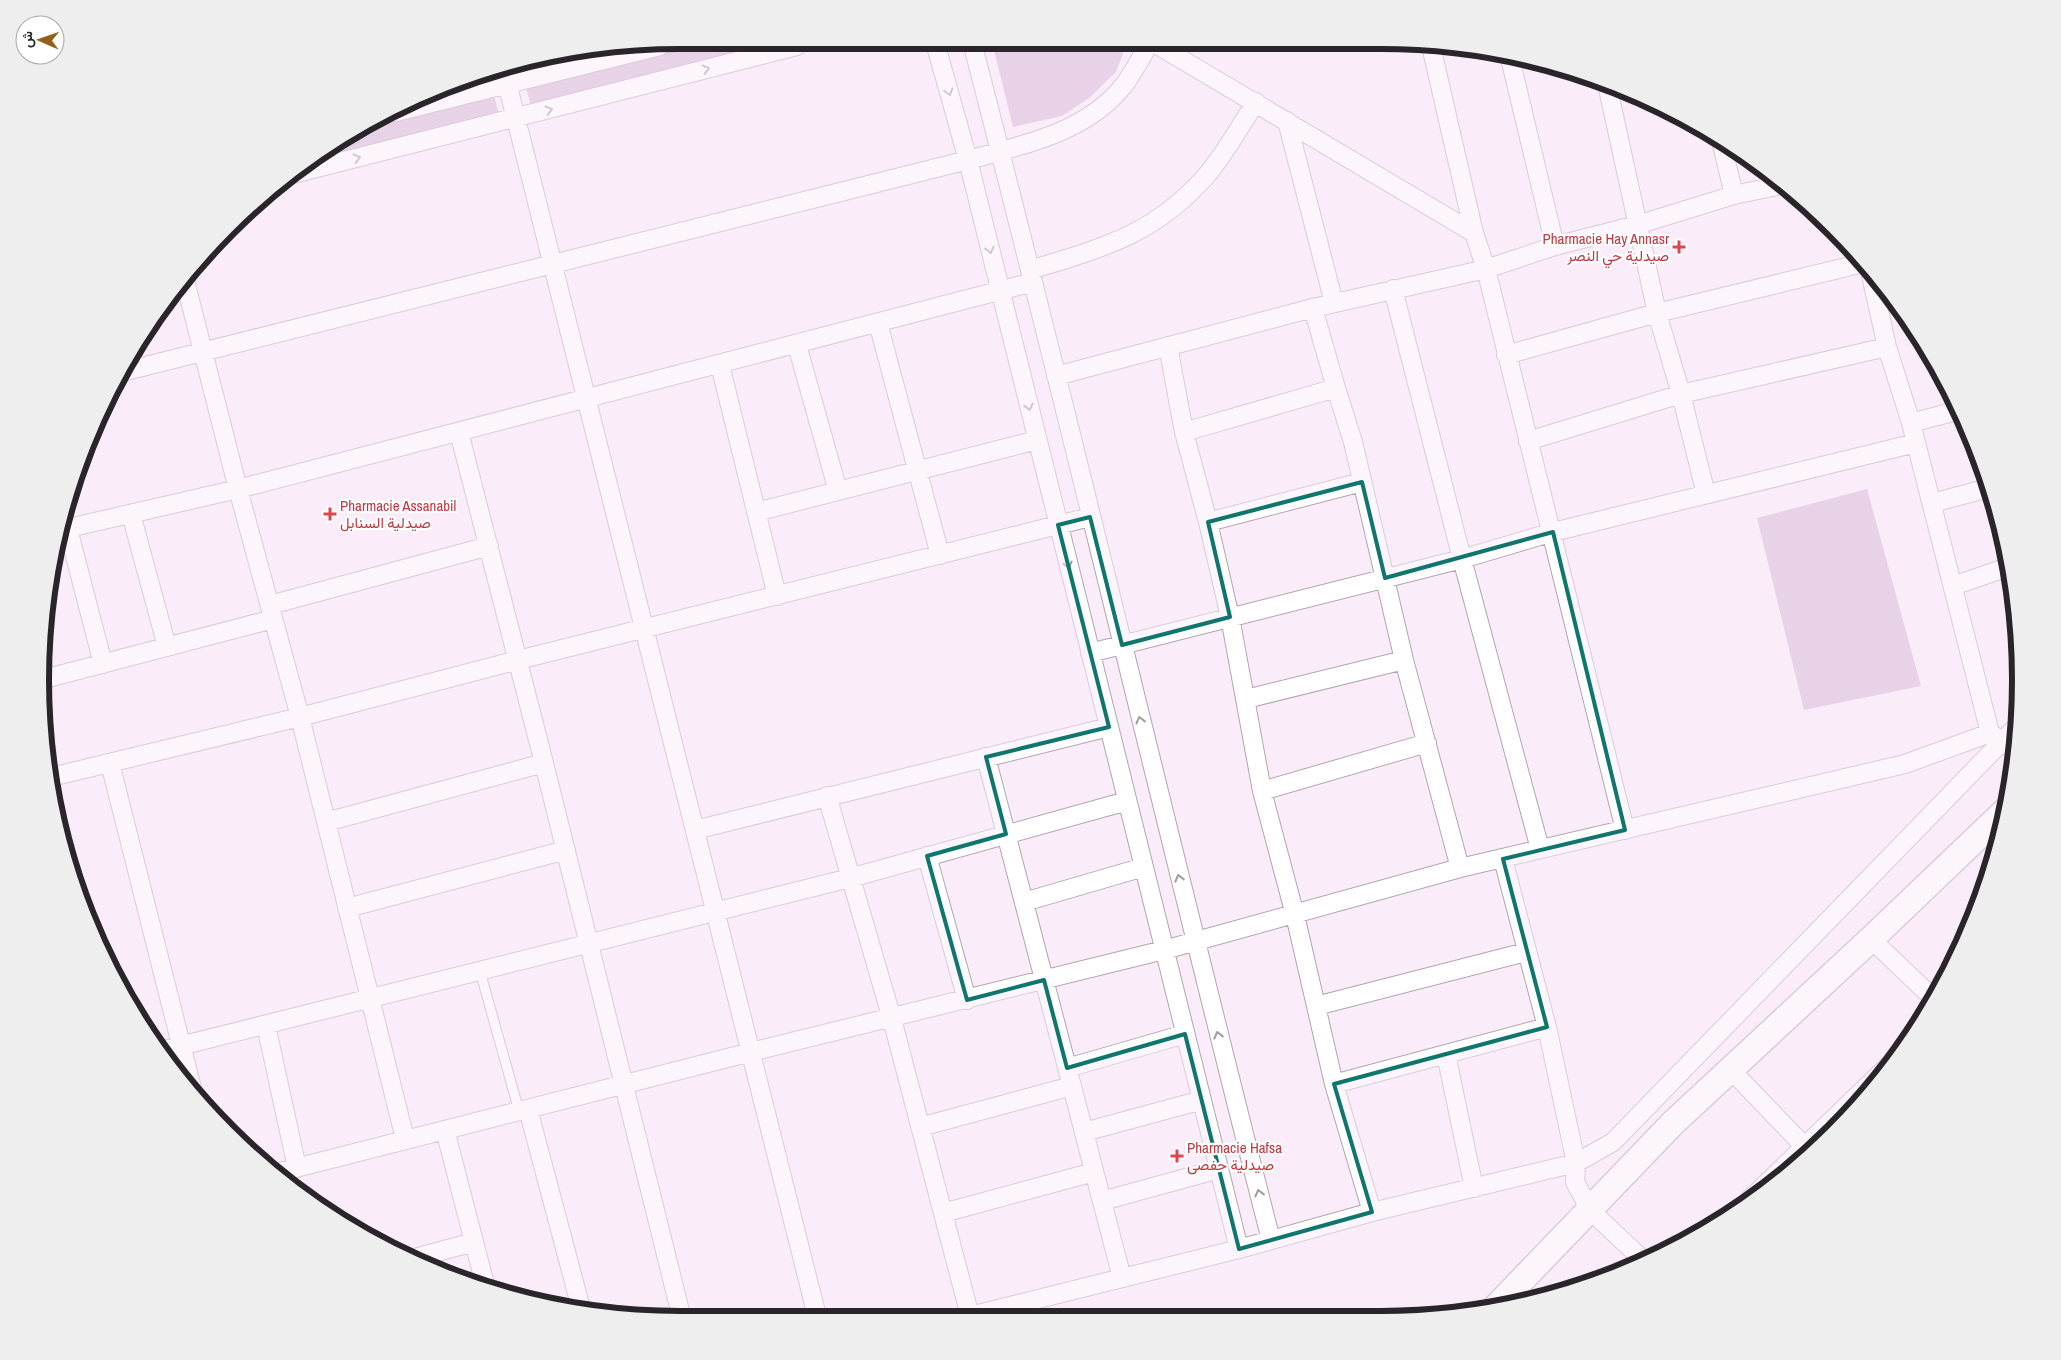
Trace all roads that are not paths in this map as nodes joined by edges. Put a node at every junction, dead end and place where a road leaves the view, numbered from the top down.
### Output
1 (785, 49) edge
2 (937, 49) edge
3 (974, 49) edge
4 (1146, 49) edge
5 (1164, 49) edge
6 (645, 50) edge
7 (1432, 51) edge
8 (1511, 63) edge
9 (504, 74) edge
10 (507, 85) junction
11 (1608, 91) edge
12 (1256, 102) junction
13 (416, 107) edge
14 (516, 118) junction
15 (1287, 121) junction
16 (1723, 150) edge
17 (1000, 151) junction
18 (968, 160) junction
19 (308, 170) edge
20 (1774, 186) edge
21 (1734, 195) junction
22 (1637, 225) junction
23 (1474, 233) junction
24 (1555, 246) junction
25 (553, 263) junction
26 (1856, 265) edge
27 (1486, 268) junction
28 (1031, 276) junction
29 (1873, 285) edge
30 (187, 287) edge
31 (1393, 289) junction
32 (1000, 291) junction
33 (1334, 303) junction
34 (1314, 308) junction
35 (1657, 313) junction
36 (878, 323) junction
37 (797, 345) junction
38 (1168, 346) junction
39 (1887, 347) junction
40 (204, 352) junction
41 (1506, 355) junction
42 (720, 365) junction
43 (130, 370) edge
44 (1056, 376) junction
45 (1336, 388) junction
46 (1681, 394) junction
47 (587, 398) junction
48 (1952, 412) edge
49 (1911, 423) junction
50 (459, 432) junction
51 (1184, 432) junction
52 (1037, 440) junction
53 (1528, 441) junction
54 (1916, 443) junction
55 (917, 470) junction
56 (1362, 482) junction
57 (238, 489) junction
58 (1983, 490) edge
59 (838, 491) junction
60 (1706, 494) junction
61 (1932, 503) junction
62 (756, 512) junction
63 (131, 514) junction
64 (1090, 517) junction
65 (1208, 522) junction
66 (1058, 525) junction
67 (67, 529) edge
68 (1552, 532) junction
69 (66, 536) edge
70 (489, 546) junction
71 (940, 555) junction
72 (1462, 559) junction
73 (2002, 569) edge
74 (1385, 578) junction
75 (1953, 586) junction
76 (777, 596) junction
77 (272, 612) junction
78 (1230, 617) junction
79 (645, 628) junction
80 (1122, 645) junction
81 (167, 647) junction
82 (1090, 653) junction
83 (518, 660) junction
84 (1404, 660) junction
85 (103, 664) junction
86 (49, 678) edge
87 (1246, 700) junction
88 (300, 717) junction
89 (1109, 727) junction
90 (2003, 742) edge
91 (1427, 743) junction
92 (986, 757) junction
93 (110, 763) junction
94 (544, 763) junction
95 (56, 776) edge
96 (1262, 791) junction
97 (827, 796) junction
98 (1127, 801) junction
99 (1997, 818) edge
100 (326, 822) junction
101 (695, 830) junction
102 (1625, 830) junction
103 (1006, 834) junction
104 (1540, 849) junction
105 (566, 850) junction
106 (927, 856) junction
107 (1503, 860) junction
108 (1144, 867) junction
109 (1460, 868) junction
110 (850, 878) junction
111 (1024, 902) junction
112 (348, 908) junction
113 (716, 912) junction
114 (1295, 914) junction
115 (1871, 939) junction
116 (1194, 942) junction
117 (589, 944) junction
118 (1164, 950) junction
119 (1526, 952) junction
120 (480, 971) junction
121 (1044, 980) junction
122 (1929, 994) edge
123 (370, 998) junction
124 (968, 1000) junction
125 (1316, 1006) junction
126 (892, 1019) junction
127 (266, 1025) junction
128 (1547, 1027) junction
129 (1185, 1034) junction
130 (182, 1046) junction
131 (169, 1050) edge
132 (751, 1052) junction
133 (1446, 1054) junction
134 (1067, 1068) junction
135 (1730, 1069) junction
136 (189, 1077) edge
137 (1334, 1084) junction
138 (625, 1086) junction
139 (1072, 1086) junction
140 (1202, 1100) junction
141 (1850, 1102) edge
142 (524, 1110) junction
143 (920, 1127) junction
144 (445, 1130) junction
145 (1084, 1132) junction
146 (405, 1139) junction
147 (1804, 1146) junction
148 (1576, 1162) junction
149 (1785, 1165) edge
150 (297, 1168) junction
151 (1219, 1169) junction
152 (284, 1171) edge
153 (1094, 1172) junction
154 (1474, 1188) junction
155 (1102, 1201) junction
156 (1590, 1210) junction
157 (1372, 1212) junction
158 (943, 1213) junction
159 (1271, 1240) junction
160 (474, 1242) junction
161 (1239, 1249) junction
162 (1639, 1256) edge
163 (424, 1257) edge
164 (1122, 1278) junction
165 (484, 1280) edge
166 (1503, 1299) edge
167 (579, 1303) edge
168 (680, 1311) edge
169 (816, 1311) edge
170 (969, 1311) edge
171 (990, 1311) edge

14 -> 1 street
2 -> 18 street
3 - 17 street
4 - 17 street
5 - 12 street
6 - 10 street
7 - 23 street
8 - 24 street
9 - 10 street
10 - 13 street
10 - 14 street
11 - 22 street
12 - 15 street
12 - 28 street
19 -> 14 street
14 - 25 street
15 - 23 street
15 - 33 street
16 - 21 street
17 - 18 street
17 - 28 street
18 - 25 street
18 -> 32 street
20 - 21 street
21 - 22 street
22 - 24 street
22 - 35 street
23 - 27 street
24 - 27 street
25 - 40 street
25 - 47 street
26 - 35 street
27 - 31 street
27 - 41 street
28 - 32 street
28 - 44 street
29 - 39 street
30 - 40 street
31 - 33 street
31 - 72 street
32 - 36 street
32 -> 52 street
33 - 34 street
34 - 38 street
34 - 45 street
35 - 41 street
35 - 46 street
36 - 37 street
36 - 55 street
37 - 42 street
37 - 59 street
38 - 44 street
38 - 51 street
39 - 46 street
39 - 49 street
40 - 43 street
40 - 57 street
41 - 53 street
42 - 47 street
42 - 62 street
44 - 64 street
45 - 51 street
45 - 56 street
46 - 53 street
46 - 60 street
47 - 50 street
47 - 79 street
48 - 49 street
49 - 54 street
50 - 57 street
50 - 70 street
51 - 65 street
52 - 55 street
52 - 66 street
53 - 68 street
54 - 60 street
54 - 61 street
55 - 59 street
55 - 71 street
56 - 65 street
56 - 74 street
57 - 63 street
57 - 77 street
58 - 61 street
59 - 62 street
60 - 68 street
61 - 75 street
62 - 76 street
63 - 67 street
63 - 81 street
64 - 66 street
64 - 80 street
65 - 78 street
66 - 71 street
66 -> 82 street
68 - 72 street
68 - 102 street
69 - 85 street
70 - 77 street
70 - 83 street
71 - 76 street
72 - 74 street
72 - 104 street
73 - 75 street
74 - 78 street
74 - 84 street
75 - 90 street
76 - 79 street
77 - 81 street
77 - 88 street
78 - 80 street
78 - 87 street
79 - 83 street
79 - 101 street
80 - 82 street
116 -> 80 street
81 - 85 street
82 - 89 street
83 - 88 street
83 - 94 street
84 - 87 street
84 - 91 street
85 - 86 street
87 - 96 street
88 - 93 street
88 - 100 street
89 - 92 street
89 - 98 street
90 - 102 street
90 - 148 street
91 - 96 street
91 - 109 street
92 - 97 street
92 - 103 street
93 - 95 street
93 - 130 street
94 - 100 street
94 - 105 street
96 - 114 street
97 - 101 street
97 - 110 street
98 - 103 street
98 - 108 street
99 - 115 street
100 - 112 street
101 - 113 street
102 - 104 street
103 - 106 street
103 - 111 street
104 - 107 street
105 - 112 street
105 - 117 street
106 - 110 street
106 - 124 street
107 - 109 street
107 - 119 street
108 - 111 street
108 - 118 street
109 - 114 street
110 - 113 street
110 - 126 street
111 - 121 street
112 - 123 street
113 - 117 street
113 - 132 street
114 - 116 street
114 - 125 street
115 - 122 street
115 - 135 street
116 - 118 street
159 -> 116 street
117 - 120 street
117 - 138 street
118 - 121 street
118 - 129 street
119 - 125 street
119 - 128 street
120 - 123 street
120 - 142 lane
121 - 124 street
121 - 134 street
123 - 127 street
123 - 146 street
124 - 126 street
125 - 137 street
126 - 132 street
126 - 143 street
127 - 130 street
127 - 150 street
128 - 133 street
128 - 148 street
129 - 134 street
129 - 140 street
130 - 131 street
130 - 136 street
132 - 138 street
132 - 169 street
133 - 137 street
133 - 154 street
134 - 139 street
135 - 147 street
135 - 156 street
137 - 157 street
138 - 142 street
138 - 168 street
139 - 143 street
139 - 145 street
140 - 145 street
140 - 151 street
141 - 147 street
142 - 144 street
142 - 167 street
143 - 158 street
144 - 146 street
144 - 160 street
145 - 153 street
146 - 150 street
147 - 149 street
148 - 154 street
148 - 156 street
150 - 152 street
151 - 155 street
151 - 161 street
153 - 155 street
153 - 158 street
154 - 157 street
155 - 164 street
156 - 162 street
156 - 166 street
157 - 159 street
158 - 170 street
159 - 161 street
160 - 163 street
160 - 165 street
161 - 164 street
164 - 171 street

